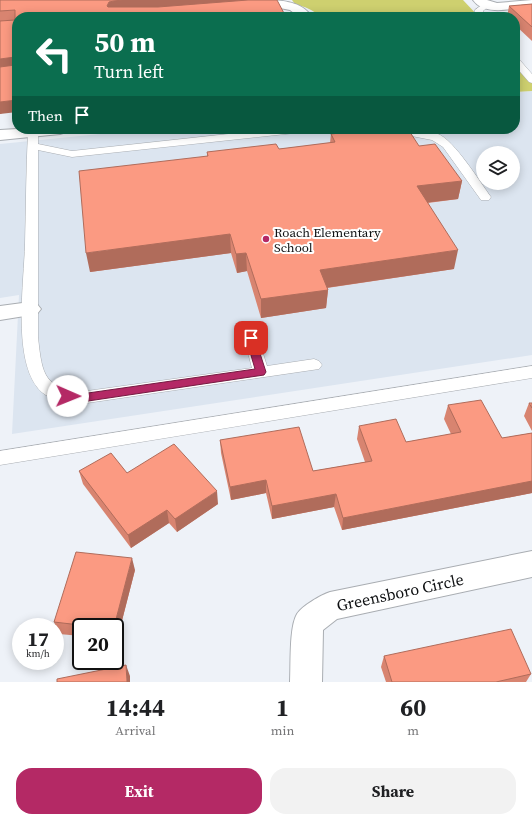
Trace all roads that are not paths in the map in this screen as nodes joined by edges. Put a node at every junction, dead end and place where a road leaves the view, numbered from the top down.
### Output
1 (532, 2) edge
2 (288, 3) edge
3 (483, 3) edge
4 (235, 7) edge
5 (302, 12) edge
6 (478, 12) edge
7 (520, 66) edge
8 (532, 80) edge
9 (46, 134) edge
10 (258, 134) edge
11 (418, 134) edge
12 (0, 135) edge
13 (33, 139) junction
14 (476, 174) edge
15 (469, 175) junction
16 (485, 197) dead end
17 (30, 310) junction
18 (0, 313) edge
19 (251, 338) dead end
20 (314, 364) dead end
21 (261, 372) junction
22 (532, 372) edge
23 (0, 458) edge
24 (530, 568) edge
25 (306, 682) edge

1 - 3 street
2 - 4 street
2 - 5 street
3 - 6 lane
7 - 8 lane
9 - 13 street
10 - 13 lane
11 - 15 lane
12 - 13 street
13 - 17 lane
14 - 15 lane
15 - 16 lane
17 - 18 street
17 - 21 lane
19 - 21 lane
20 - 21 lane
22 - 23 lane
24 - 25 street, Greensboro Circle

